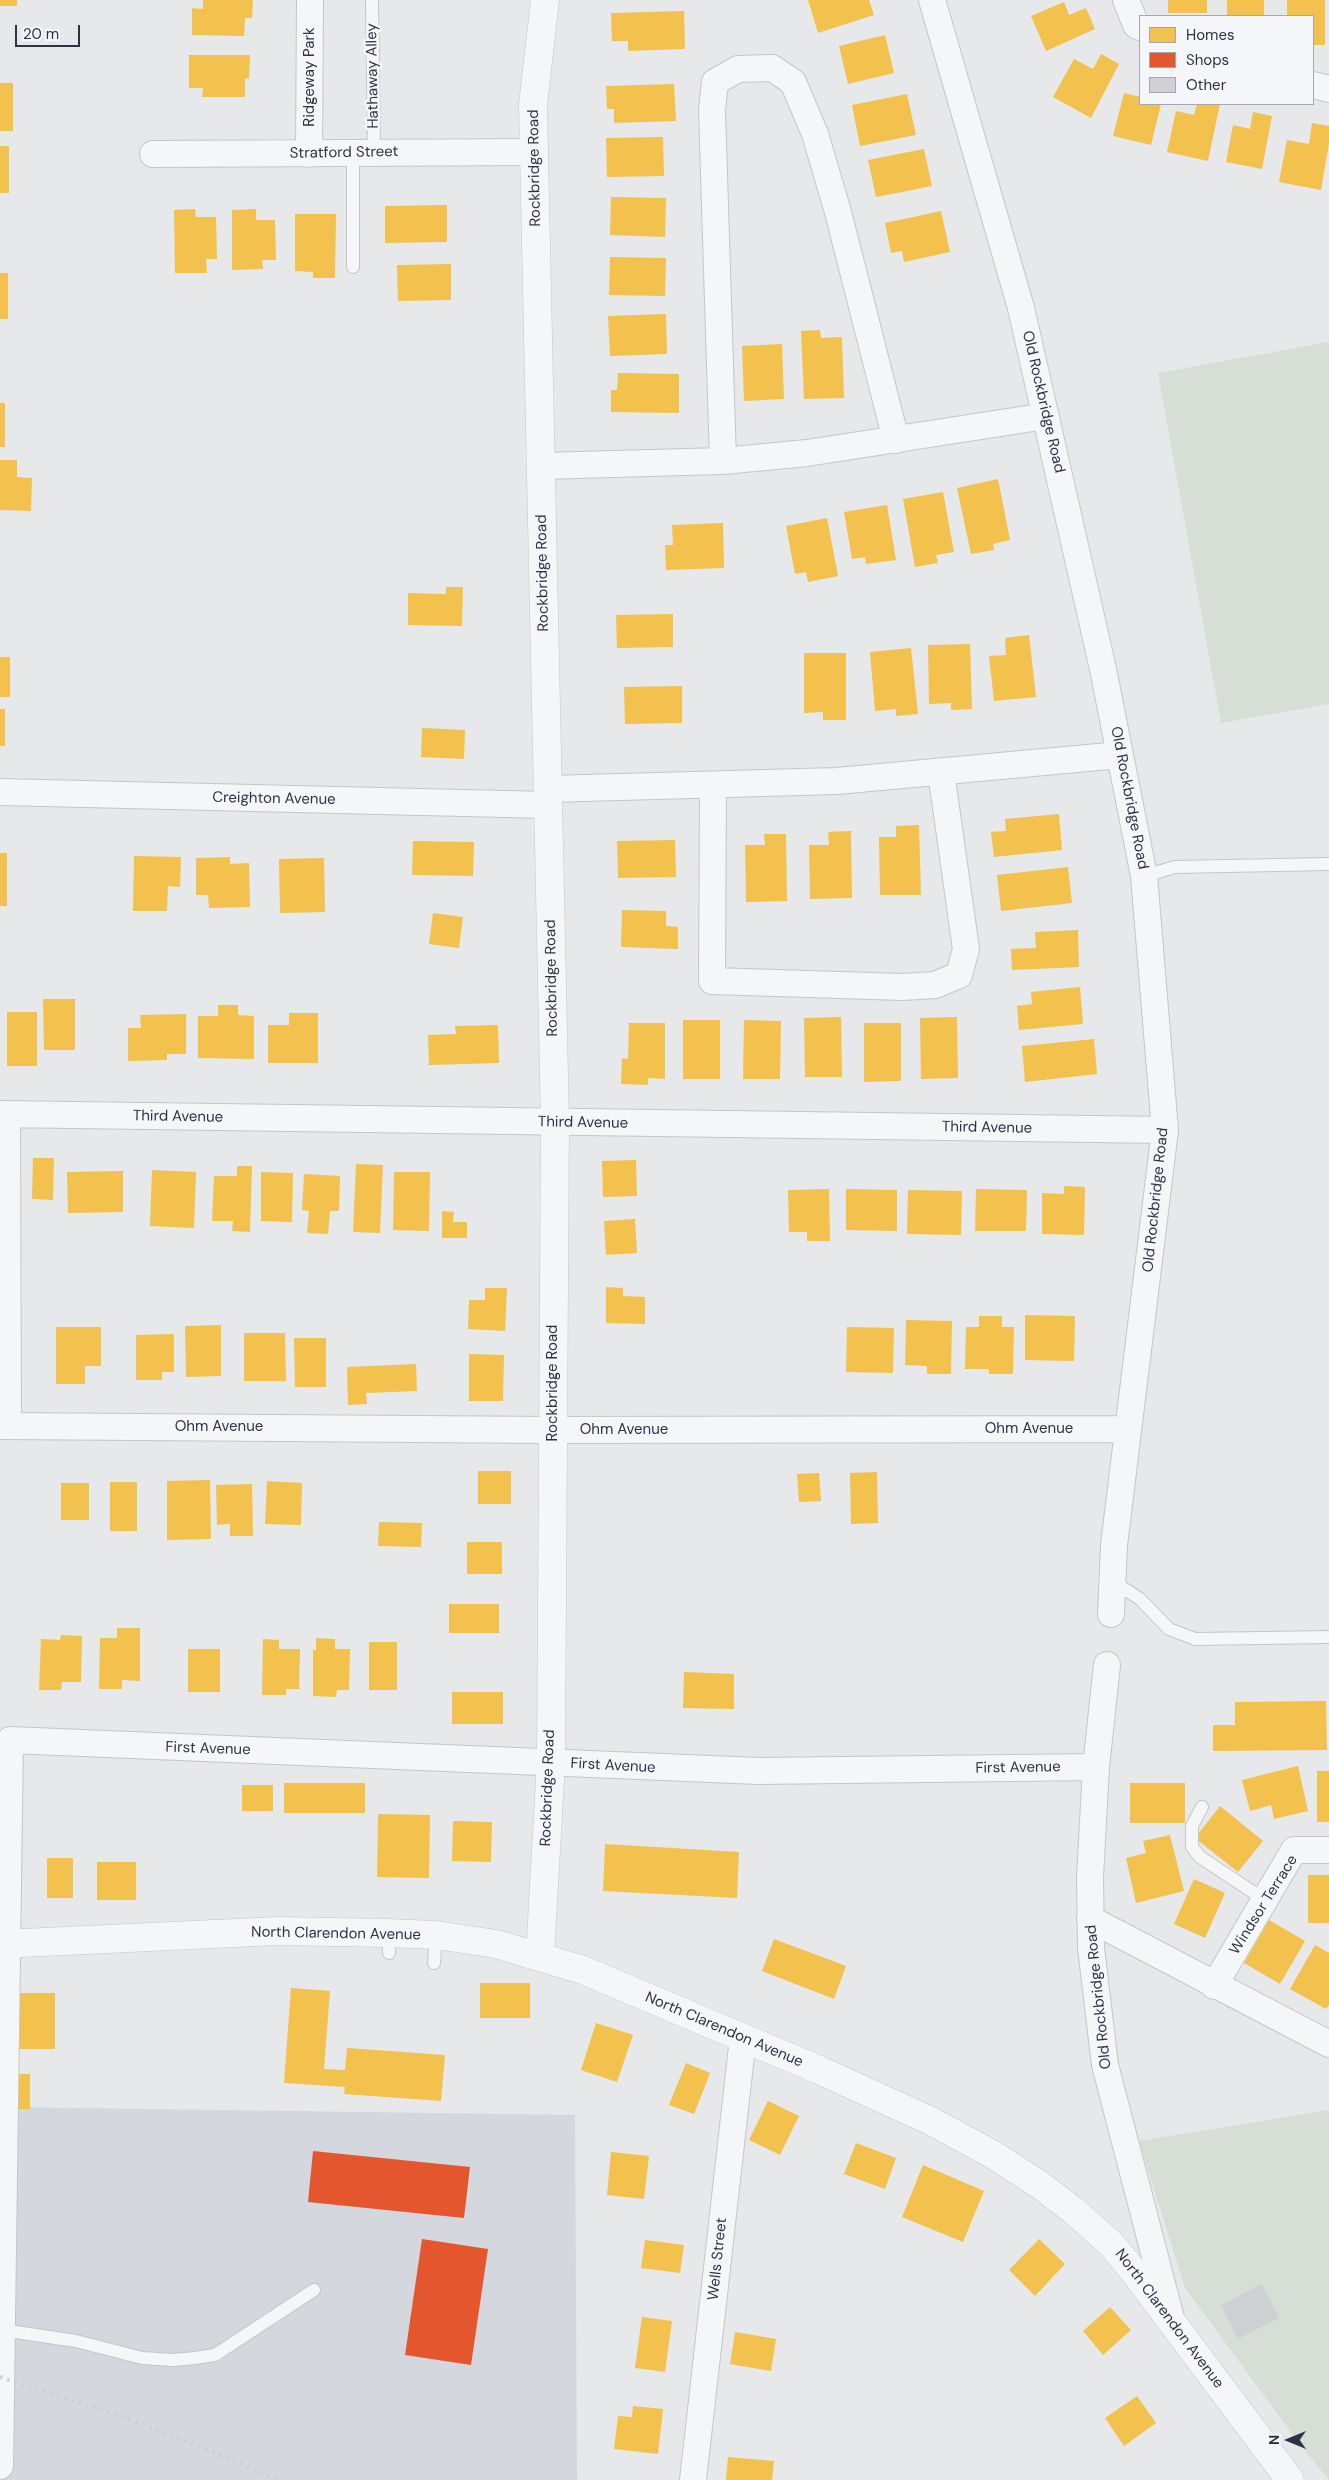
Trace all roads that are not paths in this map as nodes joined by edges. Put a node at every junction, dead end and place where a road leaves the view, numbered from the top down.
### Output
1 (310, 0) edge
2 (372, 0) edge
3 (545, 0) edge
4 (932, 0) edge
5 (1126, 0) edge
6 (1139, 26) edge
7 (1314, 85) edge
8 (1329, 89) edge
9 (534, 152) junction
10 (364, 153) junction
11 (153, 154) dead end
12 (309, 154) junction
13 (353, 267) dead end
14 (1046, 416) junction
15 (896, 440) junction
16 (723, 461) junction
17 (541, 466) junction
18 (1120, 755) junction
19 (941, 772) junction
20 (713, 786) junction
21 (0, 792) edge
22 (548, 797) junction
23 (1329, 864) edge
24 (1144, 876) junction
25 (4, 1114) edge
26 (555, 1123) junction
27 (1165, 1130) junction
28 (4, 1426) edge
29 (1128, 1429) junction
30 (552, 1430) junction
31 (1112, 1581) junction
32 (1111, 1614) dead end
33 (1329, 1637) edge
34 (1107, 1665) dead end
35 (551, 1762) junction
36 (1096, 1767) junction
37 (1202, 1807) dead end
38 (1329, 1850) edge
39 (1265, 1900) junction
40 (1090, 1919) junction
41 (436, 1935) junction
42 (3, 1944) edge
43 (540, 1956) junction
44 (434, 1963) dead end
45 (1214, 1986) junction
46 (743, 2038) junction
47 (1329, 2044) edge
48 (314, 2290) dead end
49 (1172, 2323) junction
50 (2, 2330) junction
51 (0, 2466) edge
52 (694, 2480) edge
53 (1290, 2480) edge

1 - 12 street, Ridgeway Park
2 - 10 lane, Hathaway Alley
3 - 9 street, Rockbridge Road
4 - 14 street, Old Rockbridge Road
5 - 6 street
7 - 8 street
9 - 10 street, Stratford Street
9 - 17 street, Rockbridge Road
10 - 12 street, Stratford Street
10 - 13 lane, Hathaway Alley
11 - 12 street, Stratford Street
14 - 15 street
14 - 18 street, Old Rockbridge Road
15 - 16 street
15 - 16 street
16 - 17 street
17 - 22 street, Rockbridge Road
18 - 19 street, Creighton Avenue
18 - 24 street, Old Rockbridge Road
19 - 20 street, Creighton Avenue
19 - 20 street
20 - 22 street, Creighton Avenue
21 - 22 street, Creighton Avenue
22 - 26 street, Rockbridge Road
23 - 24 lane
24 - 27 street, Old Rockbridge Road
25 - 26 street, Third Avenue
25 - 28 street
26 - 27 street, Third Avenue
26 - 30 street, Rockbridge Road
27 - 29 street, Old Rockbridge Road
28 - 30 street, Ohm Avenue
29 - 30 street, Ohm Avenue
29 - 31 street, Old Rockbridge Road
30 - 35 street, Rockbridge Road
31 - 32 street, Old Rockbridge Road
31 - 33 lane
34 - 36 street, Old Rockbridge Road
35 - 36 street, First Avenue
35 - 42 street, First Avenue
35 - 43 street, Rockbridge Road
36 - 40 street, Old Rockbridge Road
37 - 39 lane
38 - 39 street, Windsor Terrace
39 - 45 street, Windsor Terrace
40 - 45 street
40 - 49 street, Old Rockbridge Road
41 - 42 street, North Clarendon Avenue
41 - 43 street, North Clarendon Avenue
41 - 44 lane
42 - 50 street
43 - 46 street, North Clarendon Avenue
45 - 47 street
46 - 49 street, North Clarendon Avenue
46 - 52 street, Wells Street
48 - 50 lane
49 - 53 street, North Clarendon Avenue
50 - 51 street

